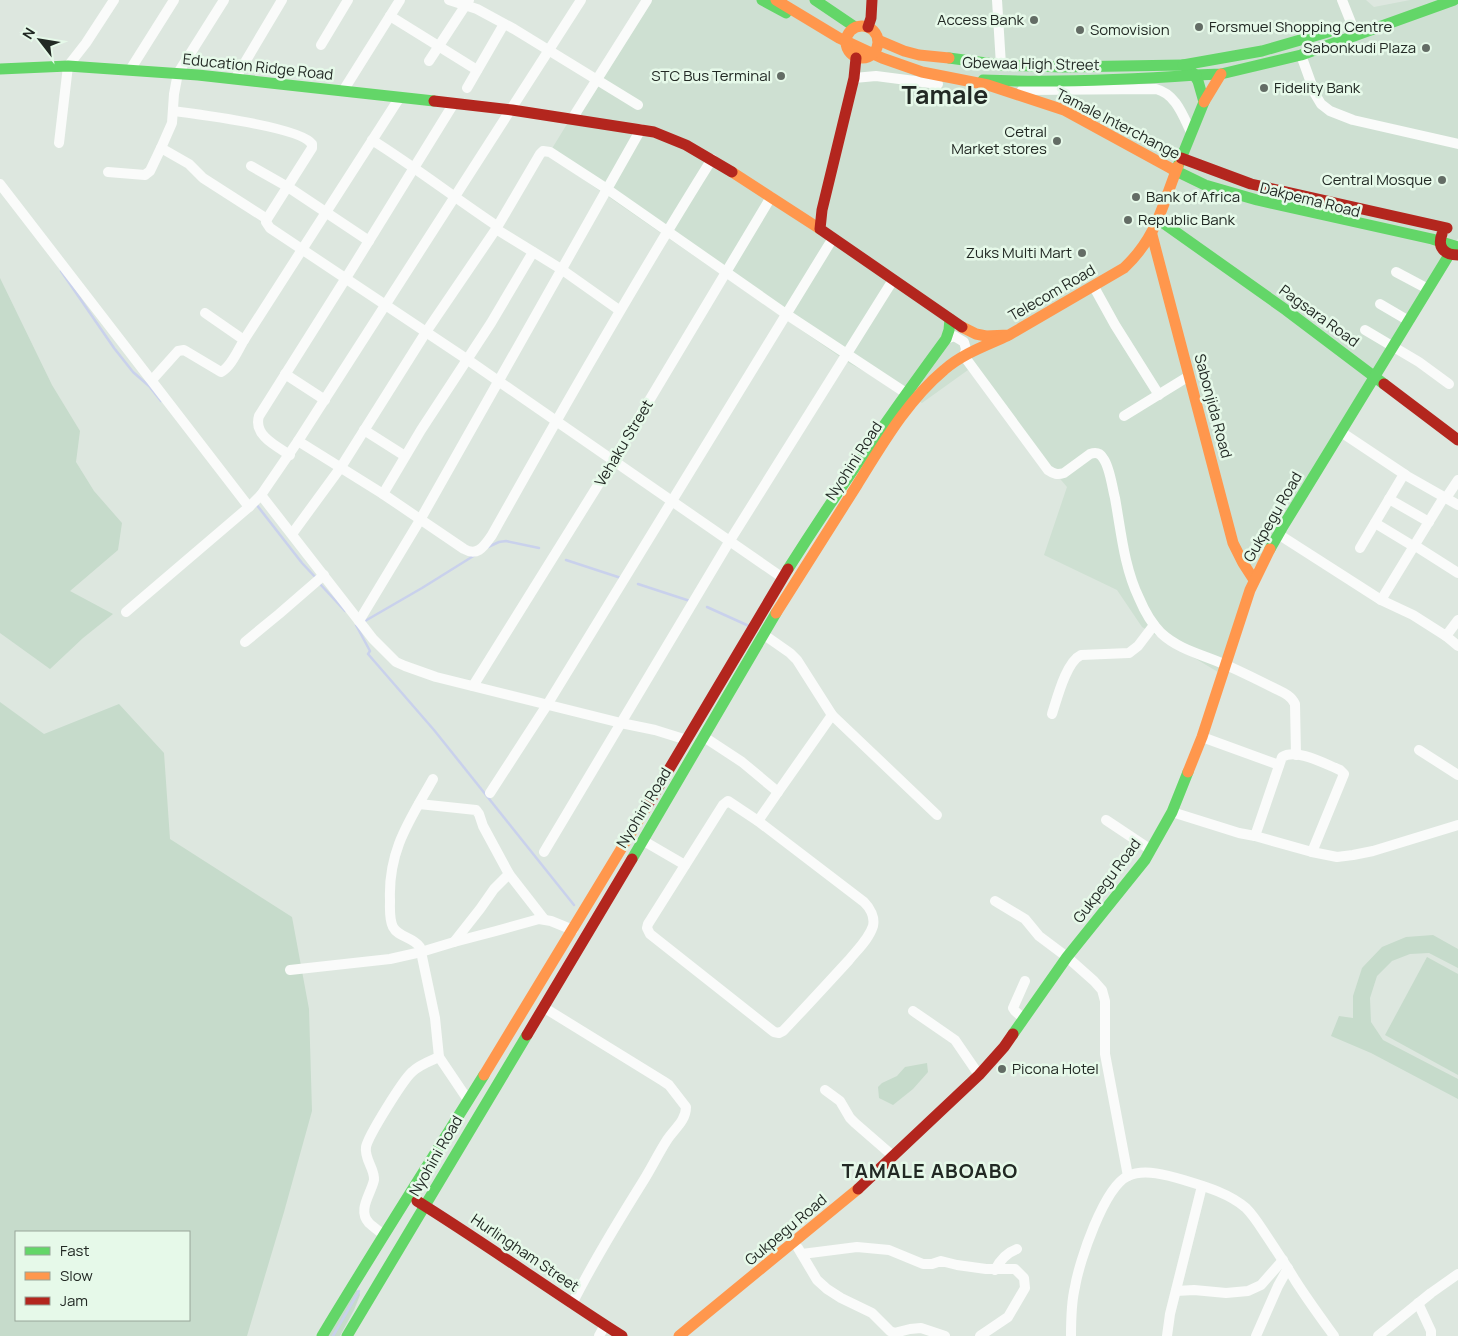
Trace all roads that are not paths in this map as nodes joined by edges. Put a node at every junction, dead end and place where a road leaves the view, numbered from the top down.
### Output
1 (114, 0) edge
2 (174, 0) edge
3 (224, 0) edge
4 (282, 0) edge
5 (348, 0) edge
6 (400, 0) edge
7 (449, 0) edge
8 (648, 0) edge
9 (762, 0) edge
10 (776, 0) edge
11 (797, 0) edge
12 (872, 0) edge
13 (997, 0) edge
14 (1342, 0) edge
15 (1427, 0) edge
16 (1454, 0) edge
17 (578, 1) edge
18 (820, 1) edge
19 (467, 2) edge
20 (390, 16) junction
21 (504, 24) junction
22 (855, 27) junction
23 (868, 27) junction
24 (1344, 27) junction
25 (878, 40) junction
26 (321, 45) dead end
27 (439, 45) junction
28 (846, 48) junction
29 (550, 50) junction
30 (1301, 55) junction
31 (868, 57) junction
32 (856, 58) junction
33 (429, 61) dead end
34 (1001, 65) junction
35 (1183, 65) junction
36 (68, 66) junction
37 (0, 69) edge
38 (130, 70) junction
39 (477, 70) junction
40 (178, 73) junction
41 (1221, 74) junction
42 (1196, 76) junction
43 (854, 78) junction
44 (235, 79) junction
45 (597, 80) junction
46 (466, 88) dead end
47 (343, 91) junction
48 (400, 97) junction
49 (1204, 102) junction
50 (454, 103) junction
51 (638, 105) dead end
52 (512, 110) junction
53 (173, 111) junction
54 (572, 119) junction
55 (640, 129) junction
56 (1191, 132) junction
57 (372, 140) junction
58 (59, 143) dead end
59 (1458, 144) edge
60 (161, 148) junction
61 (1181, 158) junction
62 (712, 159) junction
63 (251, 166) dead end
64 (413, 168) junction
65 (108, 172) dead end
66 (1172, 181) junction
67 (0, 184) edge
68 (288, 187) junction
69 (607, 189) junction
70 (771, 197) junction
71 (454, 198) junction
72 (326, 213) junction
73 (267, 219) junction
74 (1159, 220) junction
75 (1453, 227) edge
76 (496, 228) junction
77 (820, 229) junction
78 (667, 231) junction
79 (1152, 235) junction
80 (1458, 236) edge
81 (833, 238) junction
82 (369, 241) junction
83 (1458, 246) edge
84 (303, 249) junction
85 (533, 252) junction
86 (1449, 253) edge
87 (561, 269) junction
88 (1396, 272) dead end
89 (726, 273) junction
90 (346, 278) junction
91 (893, 280) junction
92 (1094, 287) junction
93 (1428, 289) junction
94 (1380, 304) dead end
95 (386, 305) junction
96 (620, 310) junction
97 (205, 313) dead end
98 (786, 314) junction
99 (950, 319) junction
100 (1409, 321) junction
101 (1365, 330) dead end
102 (426, 332) junction
103 (1009, 335) junction
104 (946, 339) junction
105 (244, 340) junction
106 (1393, 347) junction
107 (847, 354) junction
108 (964, 356) junction
109 (468, 360) junction
110 (285, 374) junction
111 (1189, 376) junction
112 (1375, 377) junction
113 (152, 380) junction
114 (498, 381) junction
115 (1449, 384) dead end
116 (906, 393) junction
117 (1159, 395) junction
118 (325, 400) junction
119 (1124, 416) dead end
120 (555, 421) junction
121 (364, 430) junction
122 (1341, 432) junction
123 (1458, 440) edge
124 (298, 441) junction
125 (290, 455) junction
126 (405, 456) junction
127 (613, 461) junction
128 (340, 468) junction
129 (1404, 474) junction
130 (1458, 480) edge
131 (383, 494) junction
132 (261, 495) junction
133 (1445, 498) junction
134 (1389, 499) junction
135 (672, 502) junction
136 (1458, 505) edge
137 (249, 507) junction
138 (420, 520) junction
139 (1430, 522) junction
140 (1375, 523) junction
141 (292, 534) junction
142 (1278, 534) junction
143 (730, 542) junction
144 (1414, 545) junction
145 (1360, 548) dead end
146 (1458, 574) edge
147 (324, 575) junction
148 (783, 578) junction
149 (1254, 580) junction
150 (1381, 600) junction
151 (126, 612) dead end
152 (1458, 620) edge
153 (359, 621) junction
154 (1154, 625) junction
155 (763, 634) junction
156 (1446, 636) junction
157 (245, 642) dead end
158 (1458, 646) edge
159 (1225, 664) junction
160 (473, 686) junction
161 (547, 705) junction
162 (1052, 714) dead end
163 (832, 715) junction
164 (621, 723) junction
165 (704, 737) junction
166 (1202, 737) junction
167 (687, 740) junction
168 (1418, 750) dead end
169 (1296, 755) junction
170 (1279, 765) junction
171 (1458, 775) edge
172 (433, 779) dead end
173 (778, 792) junction
174 (490, 793) dead end
175 (419, 804) junction
176 (1172, 812) junction
177 (937, 814) dead end
178 (1106, 820) dead end
179 (758, 822) junction
180 (1458, 825) edge
181 (1255, 836) junction
182 (642, 840) junction
183 (1151, 850) junction
184 (544, 852) dead end
185 (1312, 852) junction
186 (685, 865) junction
187 (509, 874) junction
188 (995, 901) dead end
189 (544, 919) junction
190 (573, 930) junction
191 (454, 942) junction
192 (422, 952) junction
193 (1067, 957) junction
194 (290, 970) dead end
195 (1025, 981) dead end
196 (543, 1007) junction
197 (913, 1011) dead end
198 (1024, 1018) junction
199 (439, 1057) junction
200 (979, 1074) junction
201 (825, 1090) dead end
202 (468, 1100) junction
203 (892, 1156) junction
204 (1128, 1176) junction
205 (1202, 1186) junction
206 (409, 1196) junction
207 (425, 1206) junction
208 (384, 1235) junction
209 (794, 1242) junction
210 (1017, 1249) dead end
211 (802, 1254) junction
212 (1286, 1264) junction
213 (995, 1270) junction
214 (1458, 1274) edge
215 (354, 1282) junction
216 (1176, 1291) junction
217 (372, 1294) junction
218 (1418, 1303) junction
219 (572, 1304) junction
220 (605, 1325) junction
221 (322, 1336) edge
222 (347, 1336) edge
223 (599, 1336) edge
224 (622, 1336) edge
225 (679, 1336) edge
226 (945, 1336) edge
227 (980, 1336) edge
228 (1071, 1336) edge
229 (1167, 1336) edge
230 (1256, 1336) edge
231 (1334, 1336) edge
232 (1378, 1336) edge
233 (1432, 1336) edge

1 - 36 street
2 - 38 street
3 - 40 street
4 - 44 street
5 - 26 street
6 - 20 street
7 - 19 street
8 - 45 street
9 - 28 main road
10 - 83 main road, Tamale Interchange
11 - 80 main road, Tamale Interchange
12 - 23 main road
13 - 34 street
14 - 24 street
15 - 24 main road, Gbewaa High Street
16 - 30 main road, Gbewaa High Street
17 - 29 street
18 - 22 main road
19 - 21 street
19 - 27 street
20 - 27 street
20 - 47 street
21 - 29 street
21 - 39 street
22 - 23 main road
22 - 28 main road
23 - 25 main road
24 - 35 main road, Gbewaa High Street
25 - 31 main road
25 - 34 main road, Gbewaa High Street
27 - 33 street
27 - 39 street
28 - 32 main road
29 - 45 street
29 - 52 street
30 - 41 main road, Gbewaa High Street
30 - 59 street
31 - 32 main road
31 - 42 main road, Gbewaa High Street
32 - 43 main road
34 - 35 main road, Gbewaa High Street
35 - 42 main road
36 - 37 main road, Education Ridge Road
36 - 38 main road, Education Ridge Road
36 - 58 street
38 - 40 main road, Education Ridge Road
39 - 46 street
40 - 44 main road, Education Ridge Road
40 - 53 street
41 - 42 main road, Gbewaa High Street
41 - 49 main road, Telecom Road
42 - 49 main road
43 - 56 street
43 - 77 main road
44 - 47 main road, Education Ridge Road
45 - 51 street
45 - 54 street
47 - 48 main road, Education Ridge Road
48 - 50 main road, Education Ridge Road
48 - 57 street
49 - 56 main road, Telecom Road
50 - 52 main road, Education Ridge Road
50 - 64 street
52 - 54 main road, Education Ridge Road
52 - 71 street
53 - 60 street
53 - 68 street
54 - 55 main road, Education Ridge Road
55 - 62 main road, Telecom Road
55 - 69 street
56 - 61 main road, Telecom Road
57 - 64 street
57 - 72 street
60 - 65 street
60 - 73 street
61 - 66 main road, Telecom Road
61 - 75 main road, Dakpema Road
62 - 70 main road, Telecom Road
62 - 78 street
63 - 68 street
64 - 71 street
64 - 82 street
66 - 74 main road, Telecom Road
66 - 86 main road, Dakpema Road
67 - 113 street
68 - 72 street
68 - 73 street
69 - 76 street
69 - 78 street
69 - 87 street
70 - 77 main road, Telecom Road
70 - 89 street, Vehaku Street
71 - 76 street
71 - 95 street
72 - 82 street
72 - 84 street
73 - 84 street
74 - 79 main road, Telecom Road
74 - 112 main road, Pagsara Road
75 - 86 main road, Gukpegu Road
76 - 85 street
76 - 102 street
77 - 81 main road, Telecom Road
78 - 89 street
78 - 96 street
79 - 92 main road, Telecom Road
79 - 111 main road, Sabonjida Road
81 - 91 main road, Telecom Road
81 - 98 street
82 - 90 street
84 - 90 street
84 - 105 street
85 - 87 street
85 - 109 street
86 - 93 main road, Gukpegu Road
87 - 96 street
87 - 114 street
88 - 93 street
89 - 98 street
89 - 127 street, Vehaku Street
90 - 95 street
90 - 110 street
91 - 99 main road, Telecom Road
91 - 107 street
92 - 103 main road, Telecom Road
92 - 117 street
93 - 100 main road, Gukpegu Road
94 - 100 street
95 - 102 street
95 - 118 street
96 - 120 street
97 - 105 street
98 - 107 street
98 - 135 street
99 - 103 main road, Telecom Road
99 - 104 main road, Nyohini Road
100 - 106 main road, Gukpegu Road
101 - 106 street
102 - 109 street
102 - 121 street
103 - 108 main road, Nyohini Road
104 - 108 street
104 - 116 main road, Nyohini Road
105 - 113 street
106 - 112 main road, Gukpegu Road
106 - 115 street
107 - 116 street
107 - 143 street
108 - 154 street
108 - 155 main road, Nyohini Road
109 - 114 street
109 - 126 street
110 - 118 street
110 - 125 street
111 - 117 street
111 - 149 main road, Sabonjida Road
112 - 122 main road, Gukpegu Road
112 - 123 main road, Pagsara Road
113 - 137 street
114 - 120 street
114 - 138 street
116 - 148 main road, Nyohini Road
117 - 119 street
118 - 124 street
120 - 127 street
120 - 138 street
121 - 126 street
121 - 128 street
122 - 129 street
122 - 142 main road, Gukpegu Road
124 - 125 street
124 - 128 street
125 - 132 street
126 - 131 street
127 - 135 street
127 - 160 street, Vehaku Street
128 - 131 street
128 - 141 street
129 - 133 street
129 - 134 street
130 - 133 street
131 - 138 street
132 - 137 street
132 - 141 street
133 - 136 street
133 - 139 street
134 - 139 street
134 - 140 street
135 - 143 street
135 - 161 street
137 - 151 street
138 - 153 street
139 - 144 street
140 - 144 street
140 - 145 street
141 - 147 street
142 - 149 main road, Gukpegu Road
142 - 150 street
143 - 148 street
143 - 164 street
144 - 146 street
144 - 150 street
147 - 153 street
147 - 157 street
148 - 167 main road, Nyohini Road
149 - 159 main road, Gukpegu Road
150 - 156 street
152 - 156 street
153 - 160 street
154 - 159 street
154 - 162 street
155 - 163 street
155 - 165 main road, Nyohini Road
156 - 158 street
159 - 166 main road, Gukpegu Road
159 - 169 street
160 - 161 street
161 - 164 street
161 - 174 street
163 - 173 street
163 - 177 street
164 - 167 street
164 - 184 street
165 - 173 street
165 - 182 main road, Nyohini Road
166 - 170 street
166 - 176 main road, Gukpegu Road
167 - 190 main road, Nyohini Road
168 - 171 street
169 - 170 street
169 - 185 street
170 - 181 street
172 - 175 street
173 - 179 street
175 - 187 street
175 - 192 street
176 - 181 street
176 - 183 main road, Gukpegu Road
178 - 183 street
179 - 186 street
179 - 186 street
180 - 185 street
181 - 185 street
182 - 186 street
182 - 196 main road, Nyohini Road
183 - 193 main road, Gukpegu Road
187 - 189 street
187 - 191 street
188 - 193 street
189 - 190 street
189 - 191 street
190 - 202 main road, Nyohini Road
191 - 192 street
192 - 194 street
192 - 199 street
193 - 198 main road, Gukpegu Road
193 - 204 street
195 - 198 street
196 - 207 main road, Nyohini Road
196 - 219 street
197 - 200 street
198 - 200 main road, Gukpegu Road
199 - 202 street
199 - 208 street
200 - 203 main road, Gukpegu Road
201 - 203 street
202 - 206 main road, Nyohini Road
203 - 209 main road, Gukpegu Road
204 - 205 street
204 - 228 street
205 - 212 street
205 - 216 street
206 - 207 main road, Hurlingham Street
206 - 208 main road, Nyohini Road
207 - 217 main road, Nyohini Road
207 - 219 main road, Hurlingham Street
208 - 215 main road, Nyohini Road
209 - 211 street
209 - 225 main road, Gukpegu Road
210 - 213 street
211 - 213 street
211 - 226 street
212 - 216 street
212 - 230 street
212 - 231 street
213 - 227 street
214 - 218 street
215 - 217 main road
215 - 221 main road, Nyohini Road
216 - 229 street
217 - 222 main road, Nyohini Road
218 - 232 street
218 - 233 street
219 - 220 main road, Hurlingham Street
220 - 223 street
220 - 224 main road, Hurlingham Street

